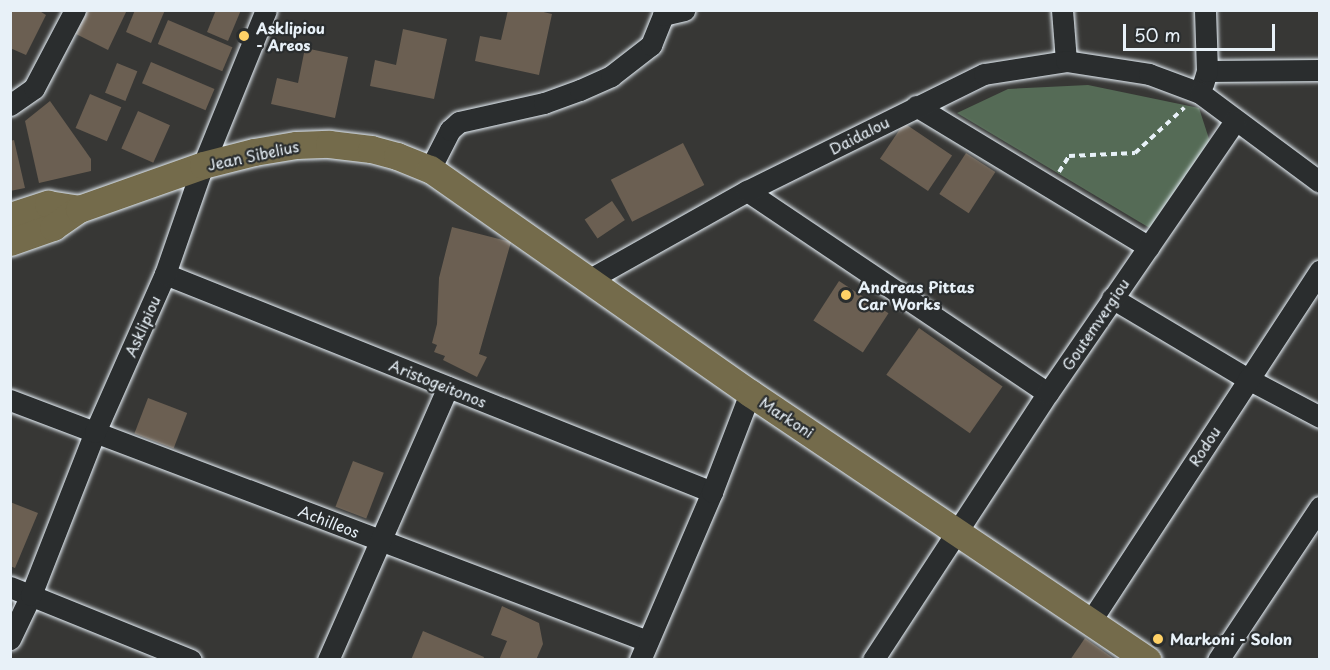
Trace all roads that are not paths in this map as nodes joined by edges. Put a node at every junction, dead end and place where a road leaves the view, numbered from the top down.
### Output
1 (75, 10) edge
2 (266, 10) edge
3 (684, 10) edge
4 (1062, 10) edge
5 (1205, 10) edge
6 (662, 13) edge
7 (1066, 61) junction
8 (1320, 70) edge
9 (1207, 71) junction
10 (1200, 93) junction
11 (10, 105) edge
12 (916, 106) junction
13 (1235, 121) junction
14 (203, 165) junction
15 (430, 169) junction
16 (1320, 182) edge
17 (747, 191) junction
18 (79, 209) junction
19 (10, 216) edge
20 (10, 242) edge
21 (1149, 247) junction
22 (1320, 271) edge
23 (165, 274) junction
24 (590, 279) junction
25 (1112, 298) junction
26 (1248, 379) junction
27 (448, 387) junction
28 (750, 393) junction
29 (1048, 393) junction
30 (10, 400) edge
31 (1320, 417) edge
32 (95, 432) junction
33 (712, 492) junction
34 (1320, 507) edge
35 (958, 530) junction
36 (380, 540) junction
37 (10, 587) edge
38 (31, 595) junction
39 (1090, 622) junction
40 (10, 639) edge
41 (643, 650) edge
42 (191, 660) edge
43 (328, 660) edge
44 (873, 660) edge
45 (1148, 660) edge
46 (1218, 660) edge

1 - 11 street
2 - 14 street, Asklipiou
3 - 6 street
4 - 7 street
5 - 9 street
6 - 15 street
7 - 10 street, Daidalou
7 - 12 street, Daidalou
8 - 9 street
9 - 10 street
10 - 13 street, Daidalou
12 - 17 street, Daidalou
12 - 21 street
13 - 16 street, Daidalou
13 - 21 street, Goutemvergiou
14 - 15 main road, Jean Sibelius
14 - 18 main road, Jean Sibelius
14 - 23 street, Asklipiou
15 - 24 main road, Markoni
17 - 24 street, Daidalou
17 - 29 street
18 - 19 main road, Jean Sibelius
18 - 20 main road, Jean Sibelius
21 - 25 street, Goutemvergiou
22 - 26 street, Rodou
23 - 27 street, Aristogeitonos
23 - 32 street, Asklipiou
24 - 28 main road, Markoni
25 - 26 street
25 - 29 street, Goutemvergiou
26 - 31 street
26 - 39 street, Rodou
27 - 33 street, Aristogeitonos
27 - 36 street
28 - 33 street
28 - 35 main road, Markoni
29 - 35 street, Goutemvergiou
30 - 32 street, Achilleos
32 - 36 street, Achilleos
32 - 38 street, Asklipiou
33 - 41 street
34 - 46 street
35 - 39 main road, Markoni
35 - 44 street, Goutemvergiou
36 - 41 street, Achilleos
36 - 43 street
37 - 38 street
38 - 40 street, Asklipiou
38 - 42 street
39 - 45 main road, Markoni

